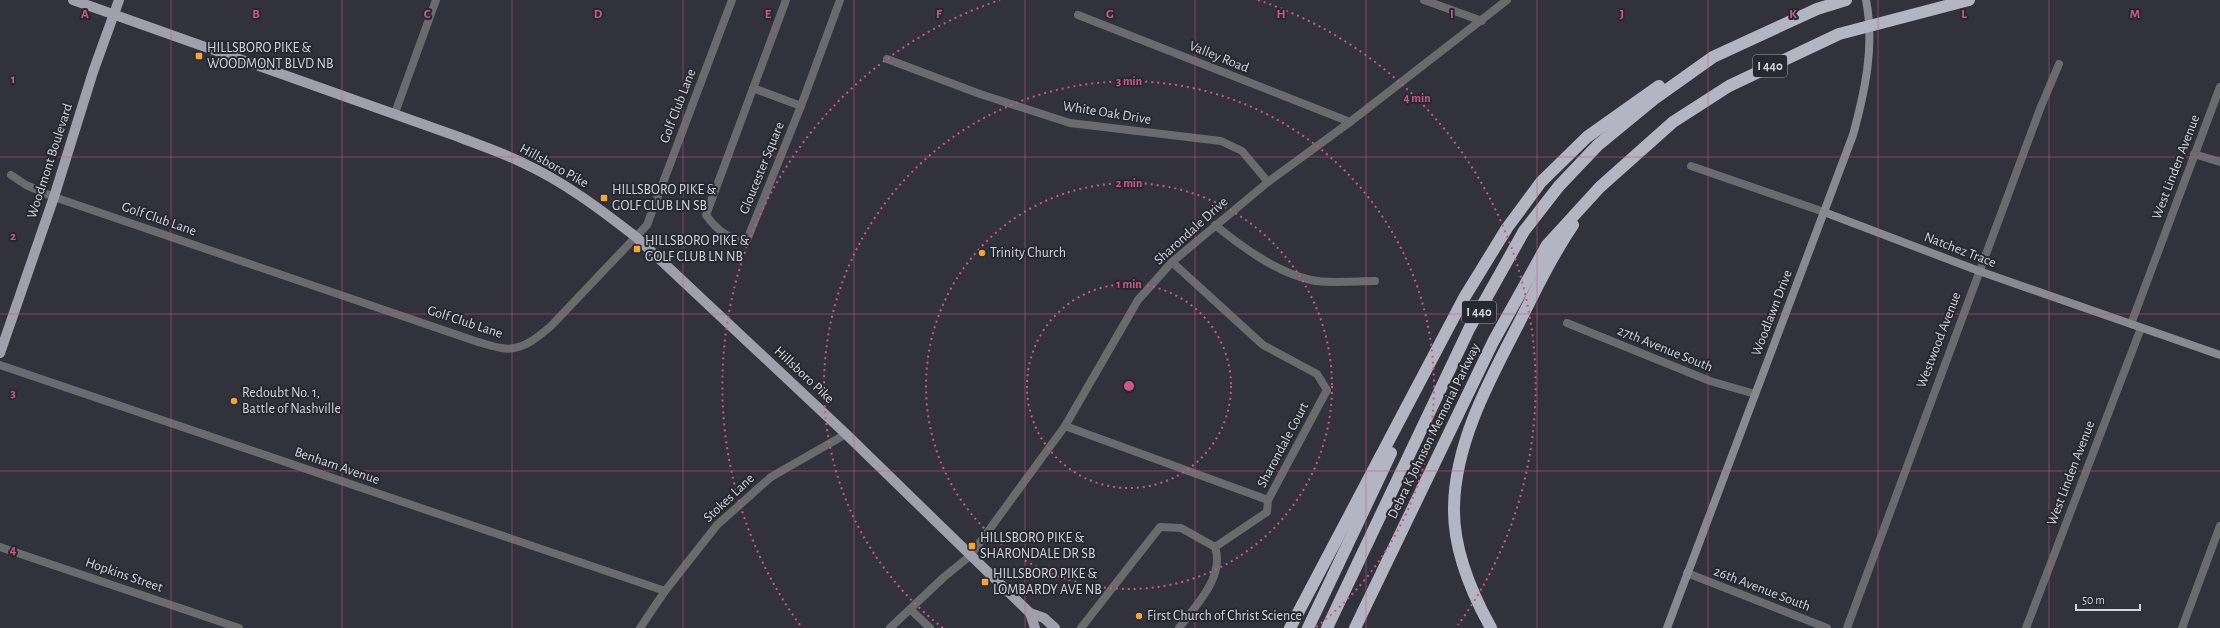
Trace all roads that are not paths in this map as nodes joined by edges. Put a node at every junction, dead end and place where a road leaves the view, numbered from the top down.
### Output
1 (73, 0) edge
2 (119, 0) edge
3 (436, 0) edge
4 (732, 0) edge
5 (786, 0) edge
6 (840, 0) edge
7 (1424, 0) edge
8 (1507, 0) edge
9 (1846, 0) edge
10 (1866, 0) edge
11 (1969, 0) edge
12 (114, 15) junction
13 (1078, 15) dead end
14 (1482, 21) junction
15 (1713, 57) junction
16 (887, 59) dead end
17 (2059, 64) dead end
18 (2220, 87) edge
19 (753, 88) junction
20 (801, 106) junction
21 (395, 113) junction
22 (1350, 122) junction
23 (2194, 154) junction
24 (2220, 162) edge
25 (1691, 166) dead end
26 (11, 175) dead end
27 (1268, 182) junction
28 (1600, 186) junction
29 (54, 197) junction
30 (1824, 212) junction
31 (1215, 225) junction
32 (636, 237) junction
33 (1172, 262) junction
34 (1979, 272) junction
35 (1376, 281) dead end
36 (1464, 298) junction
37 (1567, 323) dead end
38 (2131, 324) junction
39 (2141, 328) junction
40 (0, 353) edge
41 (2220, 355) edge
42 (0, 365) edge
43 (1755, 394) junction
44 (1065, 426) junction
45 (846, 434) junction
46 (1268, 500) junction
47 (2220, 526) edge
48 (0, 547) edge
49 (1215, 547) junction
50 (970, 556) junction
51 (1687, 574) junction
52 (665, 591) junction
53 (911, 610) junction
54 (1030, 613) junction
55 (926, 626) edge
56 (239, 628) edge
57 (640, 628) edge
58 (890, 628) edge
59 (1035, 628) edge
60 (1055, 628) edge
61 (1081, 628) edge
62 (1179, 628) edge
63 (1290, 628) edge
64 (1308, 628) edge
65 (1327, 628) edge
66 (1355, 628) edge
67 (1491, 628) edge
68 (1666, 628) edge
69 (1827, 628) edge
70 (1847, 628) edge
71 (2026, 628) edge
72 (2182, 628) edge

1 - 12 main road, Hillsboro Pike
2 - 12 main road, Woodmont Boulevard
3 - 21 street
4 - 32 street, Golf Club Lane
5 - 19 street, Gloucester Square
6 - 20 street, Gloucester Square
7 - 14 street
8 - 14 street, Sharondale Drive
9 - 15 highway, Debra K Johnson Memorial Parkway / I 440
10 - 30 main road, Woodlawn Drive
11 - 28 highway, Debra K Johnson Memorial Parkway / I 440
12 - 21 main road, Hillsboro Pike
12 - 29 main road, Woodmont Boulevard
13 - 22 street, Valley Road
14 - 22 street, Sharondale Drive
15 - 36 highway
15 - 65 highway, Debra K Johnson Memorial Parkway / I 440
16 - 27 street, White Oak Drive
17 - 34 street, Westwood Avenue
18 - 23 street, West Linden Avenue
19 - 20 street
19 - 20 street, Gloucester Square
21 - 32 main road, Hillsboro Pike
22 - 27 street, Sharondale Drive
23 - 24 street
23 - 38 street, West Linden Avenue
25 - 30 street, Natchez Trace
26 - 29 street, Golf Club Lane
27 - 31 street, Sharondale Drive
28 - 66 highway, Debra K Johnson Memorial Parkway / I 440
28 - 67 highway
29 - 32 street, Golf Club Lane
29 - 40 main road, Woodmont Boulevard
30 - 34 main road, Natchez Trace
30 - 43 main road, Woodlawn Drive
31 - 33 street, Sharondale Drive
31 - 35 street
32 - 45 main road, Hillsboro Pike
33 - 44 street, Sharondale Drive
33 - 46 street, Sharondale Court
34 - 38 main road, Natchez Trace
34 - 70 street, Westwood Avenue
36 - 63 highway
36 - 64 highway
37 - 43 street, 27th Avenue South
38 - 39 main road, Natchez Trace
39 - 41 main road, Natchez Trace
39 - 71 street, West Linden Avenue
42 - 52 street, Benham Avenue
43 - 51 main road, Woodlawn Drive
44 - 46 street, Sharondale Court
44 - 50 street, Sharondale Drive
45 - 50 main road, Hillsboro Pike
45 - 52 street, Stokes Lane
46 - 49 street
47 - 72 street
48 - 56 street, Hopkins Street
49 - 61 street
49 - 62 street
50 - 53 street, Sharondale Drive
50 - 54 main road, Hillsboro Pike
51 - 68 main road, Woodlawn Drive
51 - 69 street, 26th Avenue South
52 - 57 street, Stokes Lane
53 - 55 street
53 - 58 street, Sharondale Drive
54 - 59 main road, Hillsboro Pike
54 - 60 main road, Hillsboro Pike

